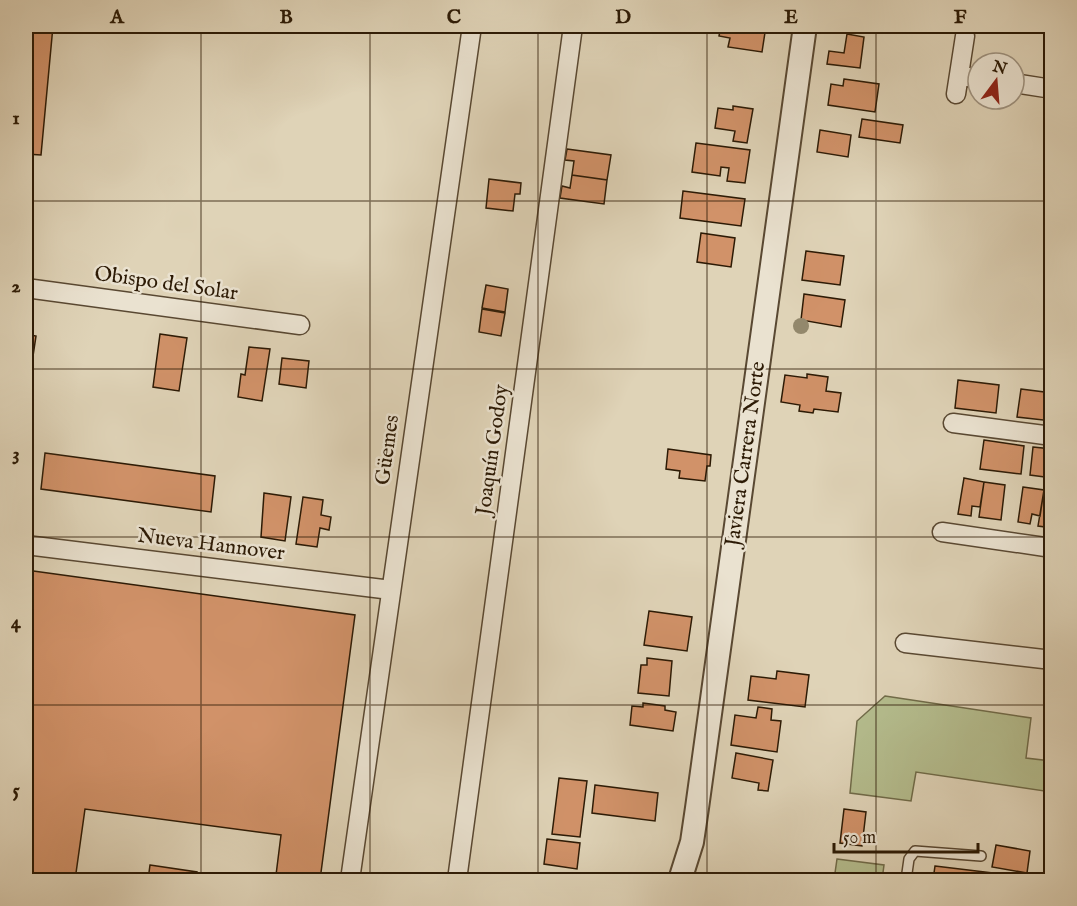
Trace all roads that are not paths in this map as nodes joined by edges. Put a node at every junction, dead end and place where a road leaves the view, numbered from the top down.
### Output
1 (472, 26) edge
2 (573, 26) edge
3 (805, 26) edge
4 (965, 36) dead end
5 (959, 76) junction
6 (966, 77) edge
7 (1026, 85) edge
8 (1052, 89) edge
9 (956, 94) dead end
10 (26, 288) edge
11 (300, 325) dead end
12 (953, 423) dead end
13 (1052, 436) edge
14 (942, 532) dead end
15 (26, 545) edge
16 (1052, 548) edge
17 (391, 590) junction
18 (905, 643) dead end
19 (1052, 660) edge
20 (981, 856) dead end
21 (350, 880) edge
22 (457, 880) edge
23 (680, 880) edge
24 (906, 880) edge

1 - 17 street, Güemes
2 - 22 street, Joaquín Godoy
3 - 23 street, Javiera Carrera Norte
4 - 5 street
5 - 6 street
5 - 9 street
7 - 8 street
10 - 11 street, Obispo del Solar
12 - 13 street
14 - 16 street
15 - 17 street, Nueva Hannover
17 - 21 street, Güemes
18 - 19 street
20 - 24 lane

